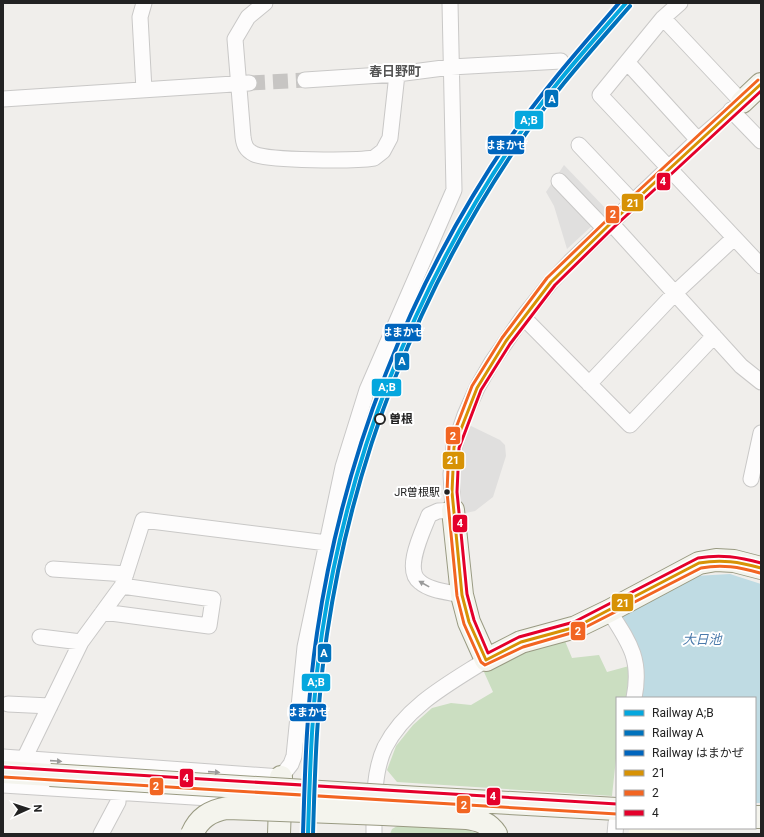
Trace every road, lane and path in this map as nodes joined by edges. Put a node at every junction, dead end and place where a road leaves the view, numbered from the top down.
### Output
1 (144, 3) edge
2 (265, 3) edge
3 (450, 3) edge
4 (680, 3) edge
5 (663, 18) junction
6 (561, 61) dead end
7 (627, 62) junction
8 (451, 67) junction
9 (397, 74) junction
10 (305, 80) tunnel mouth
11 (245, 84) junction
12 (761, 84) edge
13 (144, 90) junction
14 (3, 99) edge
15 (736, 106) junction
16 (698, 140) junction
17 (761, 141) edge
18 (579, 145) dead end
19 (670, 169) junction
20 (559, 181) dead end
21 (633, 202) junction
22 (608, 226) junction
23 (734, 238) junction
24 (761, 266) edge
25 (675, 293) junction
26 (523, 317) junction
27 (714, 336) junction
28 (761, 382) edge
29 (589, 384) junction
30 (761, 433) edge
31 (751, 479) dead end
32 (453, 510) junction
33 (327, 543) junction
34 (761, 568) edge
35 (53, 569) dead end
36 (124, 580) junction
37 (462, 594) junction
38 (610, 611) junction
39 (103, 612) junction
40 (40, 637) dead end
41 (81, 642) junction
42 (486, 660) junction
43 (634, 697) edge
44 (8, 704) dead end
45 (50, 706) junction
46 (3, 757) edge
47 (24, 759) junction
48 (120, 765) junction
49 (3, 772) edge
50 (281, 777) junction
51 (3, 785) edge
52 (119, 791) junction
53 (384, 805) junction
54 (616, 809) edge
55 (279, 820) edge
56 (616, 823) edge
57 (101, 834) edge
58 (192, 834) edge
59 (374, 834) edge
60 (496, 834) edge
61 (615, 834) edge

1 - 13 street
2 - 11 street
3 - 8 street
4 - 5 street
5 - 7 street
5 - 15 street
6 - 8 street
7 - 16 street
7 - 19 street
8 - 9 street
8 - 33 street
9 - 10 street
9 - 11 street
11 - 13 street
12 - 15 main road
13 - 14 street
15 - 16 street
15 - 17 street
16 - 19 street
18 - 21 street
19 - 21 street
19 - 23 street
20 - 22 street
21 - 22 street
22 - 25 street
22 - 26 street
23 - 24 street
23 - 25 street
25 - 27 street
25 - 29 street
26 - 29 street
26 - 32 street
27 - 28 street
27 - 29 street
30 - 31 street
32 - 37 main road
37 -> 32 street
33 - 36 street
33 - 50 street
34 - 38 main road
35 - 36 street
36 - 39 street
36 - 39 street
37 - 42 main road
38 - 42 main road
38 - 43 street
39 - 41 street
40 - 41 street
41 - 45 street
42 - 59 street
44 - 45 street
45 - 47 street
46 - 47 street
47 -> 48 street
48 -> 50 street
48 - 52 street
49 - 53 main road, bridge
50 - 55 main road
51 - 52 street
52 - 55 street
52 - 57 street
53 - 54 main road
53 - 58 main road, bridge
53 - 60 main road
56 - 61 street

